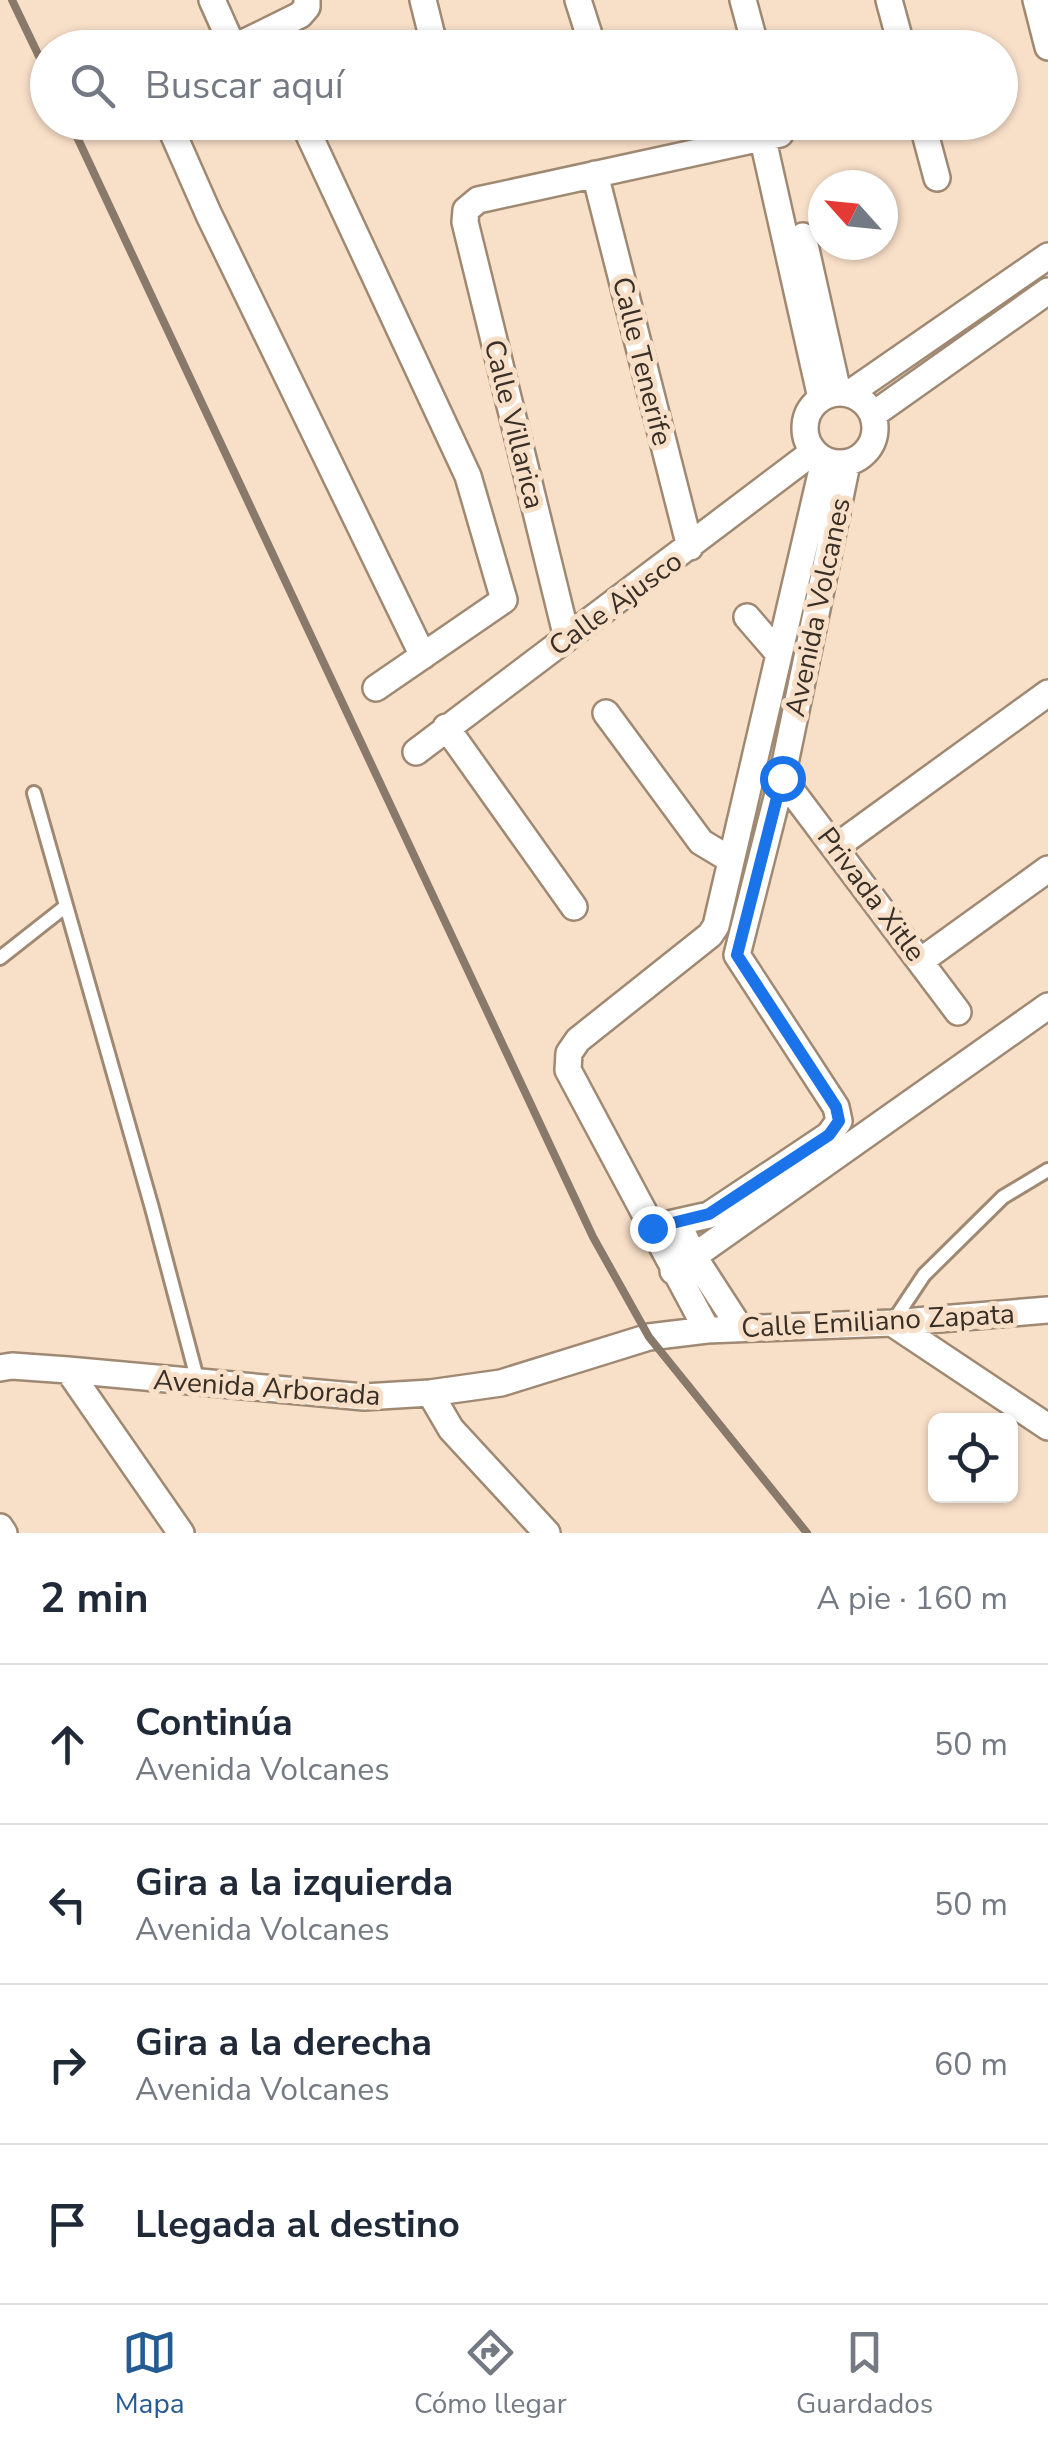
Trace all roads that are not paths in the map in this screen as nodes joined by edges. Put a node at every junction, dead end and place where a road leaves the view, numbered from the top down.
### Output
1 (212, 0) edge
2 (306, 0) edge
3 (423, 0) edge
4 (578, 0) edge
5 (727, 0) edge
6 (744, 0) edge
7 (889, 0) edge
8 (1036, 0) edge
9 (225, 30) edge
10 (281, 30) edge
11 (430, 30) edge
12 (588, 30) edge
13 (734, 30) edge
14 (752, 30) edge
15 (897, 30) edge
16 (1048, 48) edge
17 (176, 140) edge
18 (311, 140) edge
19 (727, 140) edge
20 (773, 140) edge
21 (927, 140) edge
22 (595, 174) junction
23 (937, 178) dead end
24 (1048, 256) edge
25 (1043, 305) edge
26 (836, 394) junction
27 (874, 414) junction
28 (828, 459) junction
29 (690, 548) junction
30 (747, 616) dead end
31 (568, 638) junction
32 (779, 654) junction
33 (422, 656) junction
34 (376, 688) dead end
35 (1048, 693) edge
36 (606, 712) dead end
37 (446, 727) junction
38 (416, 752) dead end
39 (782, 778) junction
40 (34, 793) dead end
41 (837, 846) junction
42 (732, 860) junction
43 (1048, 869) edge
44 (66, 906) junction
45 (574, 907) dead end
46 (0, 958) edge
47 (922, 960) junction
48 (1048, 1006) edge
49 (958, 1012) dead end
50 (1048, 1170) edge
51 (678, 1223) junction
52 (652, 1228) junction
53 (684, 1264) junction
54 (1048, 1310) edge
55 (892, 1323) junction
56 (740, 1328) junction
57 (707, 1330) junction
58 (0, 1368) edge
59 (68, 1370) junction
60 (198, 1384) junction
61 (430, 1393) junction
62 (1048, 1428) edge
63 (181, 1533) edge
64 (547, 1533) edge

1 - 9 street
2 - 10 street
3 - 11 street
4 - 12 street
5 - 13 street
6 - 14 street
7 - 15 street
8 - 16 street
17 - 33 street
18 - 33 street
19 - 22 street
20 - 26 street
21 - 23 street
22 - 29 street, Calle Tenerife
22 - 31 street, Calle Villarica
24 - 26 street
25 - 27 street
26 - 27 street
26 - 28 street
27 - 28 street
28 - 29 street, Calle Ajusco
28 - 32 street, Avenida Volcanes
28 - 39 street, Avenida Volcanes
29 - 31 street, Calle Ajusco
30 - 32 street
31 - 37 street, Calle Ajusco
32 - 42 street, Avenida Volcanes
33 - 34 street
35 - 41 street
36 - 42 street
37 - 38 street, Calle Ajusco
37 - 45 street
39 - 41 street, Privada Xitle
39 - 51 street, Avenida Volcanes
40 - 44 lane
41 - 47 street, Privada Xitle
42 - 52 street, Avenida Volcanes
43 - 47 street
44 - 46 lane
44 - 60 lane
47 - 49 street, Privada Xitle
48 - 53 street
50 - 55 lane
51 - 52 street, Avenida Volcanes
51 - 53 street, Avenida Volcanes
52 - 53 street, Avenida Volcanes
53 - 56 street, Avenida Volcanes
53 - 57 street, Avenida Volcanes
54 - 55 street, Calle Emiliano Zapata
55 - 56 street, Calle Emiliano Zapata
55 - 62 street
56 - 57 street, Calle Emiliano Zapata
57 - 61 street, Avenida Arborada
58 - 59 street, Avenida Arborada
59 - 60 street, Avenida Arborada
59 - 63 street
60 - 61 street, Avenida Arborada
61 - 64 street

